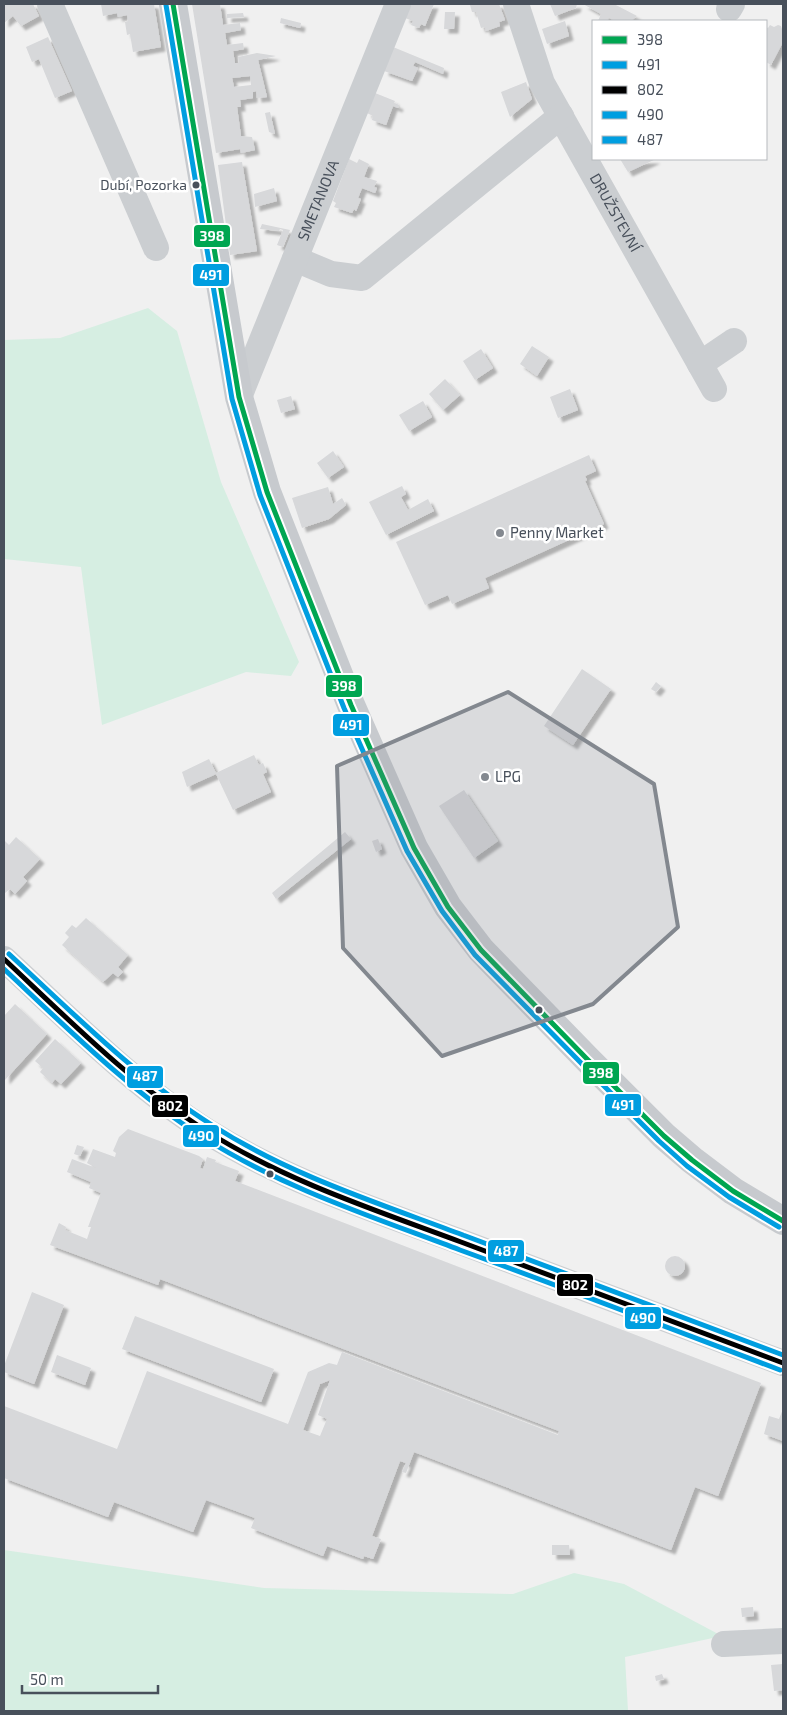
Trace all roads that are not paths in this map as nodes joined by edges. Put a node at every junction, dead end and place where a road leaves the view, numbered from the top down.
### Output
1 (50, 4) edge
2 (173, 4) edge
3 (398, 4) edge
4 (516, 4) edge
5 (561, 116) junction
6 (156, 248) dead end
7 (295, 259) junction
8 (734, 341) dead end
9 (700, 364) junction
10 (714, 389) dead end
11 (239, 397) junction
12 (4, 959) edge
13 (783, 1221) edge
14 (783, 1363) edge
15 (783, 1641) edge
16 (724, 1644) dead end

1 - 6 street
2 - 11 main road
3 - 7 street, SMETANOVA
4 - 5 street, DRUŽSTEVNÍ
5 - 7 street
5 - 9 street, DRUŽSTEVNÍ
7 - 11 street, SMETANOVA
8 - 9 street
9 - 10 street, DRUŽSTEVNÍ
11 - 13 main road
12 - 14 street
15 - 16 street

